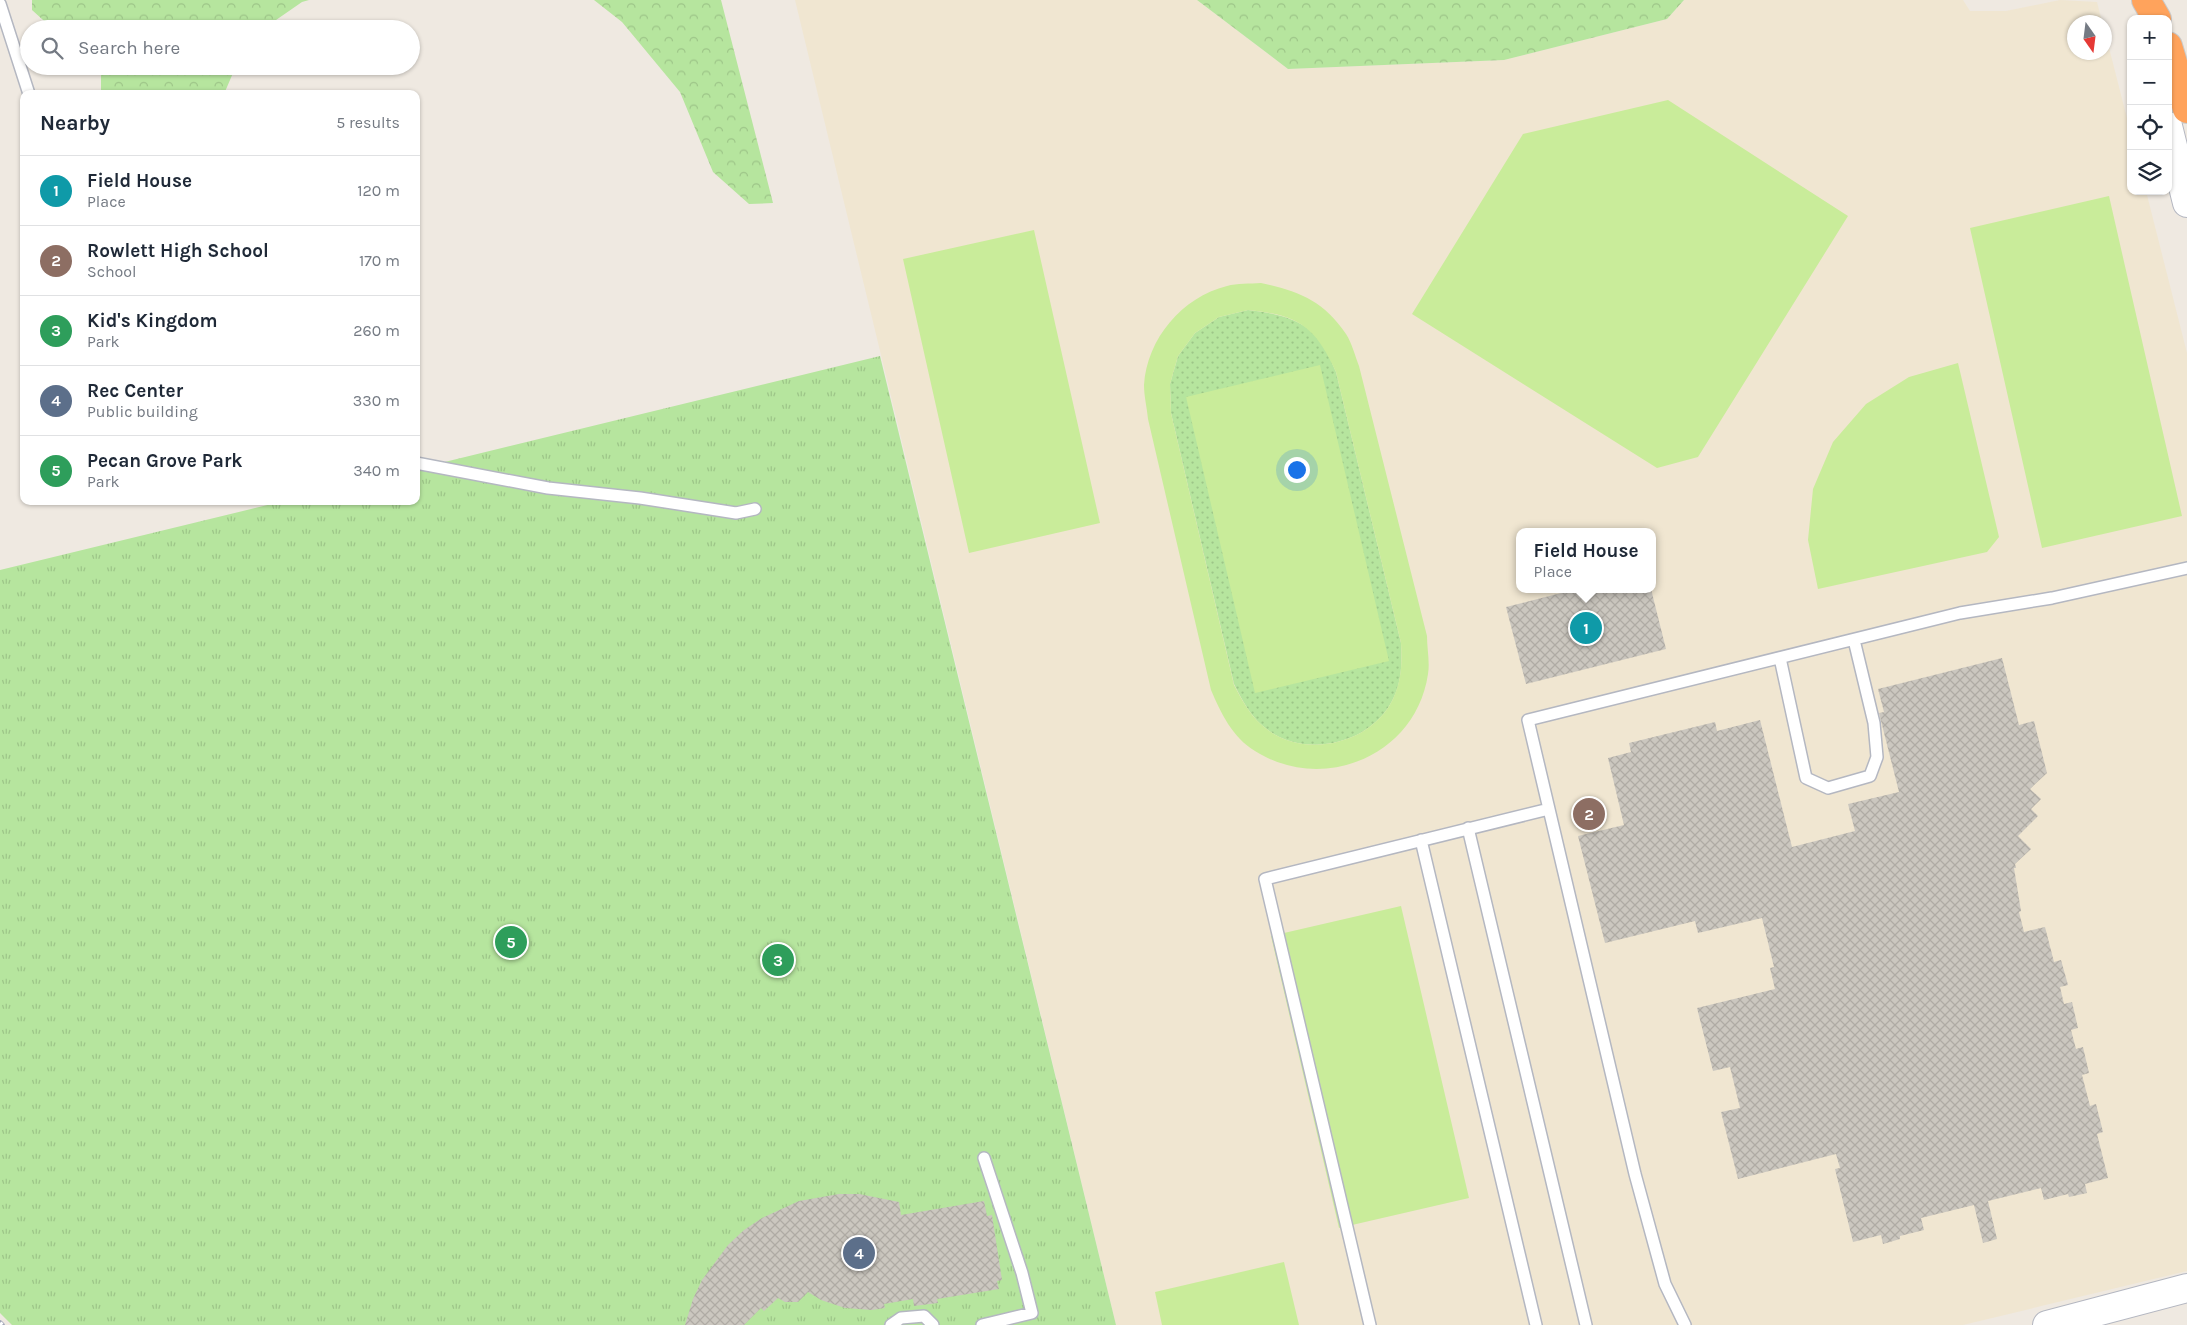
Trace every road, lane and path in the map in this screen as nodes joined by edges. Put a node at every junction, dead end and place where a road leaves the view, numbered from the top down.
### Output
1 (2137, 0) edge
2 (2146, 0) edge
3 (0, 4) edge
4 (2141, 15) edge
5 (2155, 15) edge
6 (2172, 59) edge
7 (20, 66) edge
8 (23, 75) edge
9 (28, 90) edge
10 (2187, 109) edge
11 (2172, 142) edge
12 (2187, 203) edge
13 (420, 465) edge
14 (755, 508) dead end
15 (2187, 568) edge
16 (1854, 640) junction
17 (1780, 658) junction
18 (1549, 809) junction
19 (1468, 828) junction
20 (1421, 840) junction
21 (984, 1158) dead end
22 (2187, 1288) edge
23 (892, 1325) edge
24 (933, 1325) edge
25 (982, 1325) edge
26 (1370, 1325) edge
27 (1536, 1325) edge
28 (1586, 1325) edge
29 (1685, 1325) edge
30 (2048, 1325) edge

1 - 4 street
2 - 5 highway
3 - 7 lane
6 - 10 highway
8 - 9 lane
11 - 12 street
13 - 14 lane
15 - 16 lane
16 - 17 lane
16 - 17 lane
17 - 18 lane
18 - 19 lane
18 - 29 lane
19 - 20 lane
19 - 28 lane
20 - 26 lane
20 - 27 lane
21 - 25 lane
22 - 30 street
23 - 24 lane

